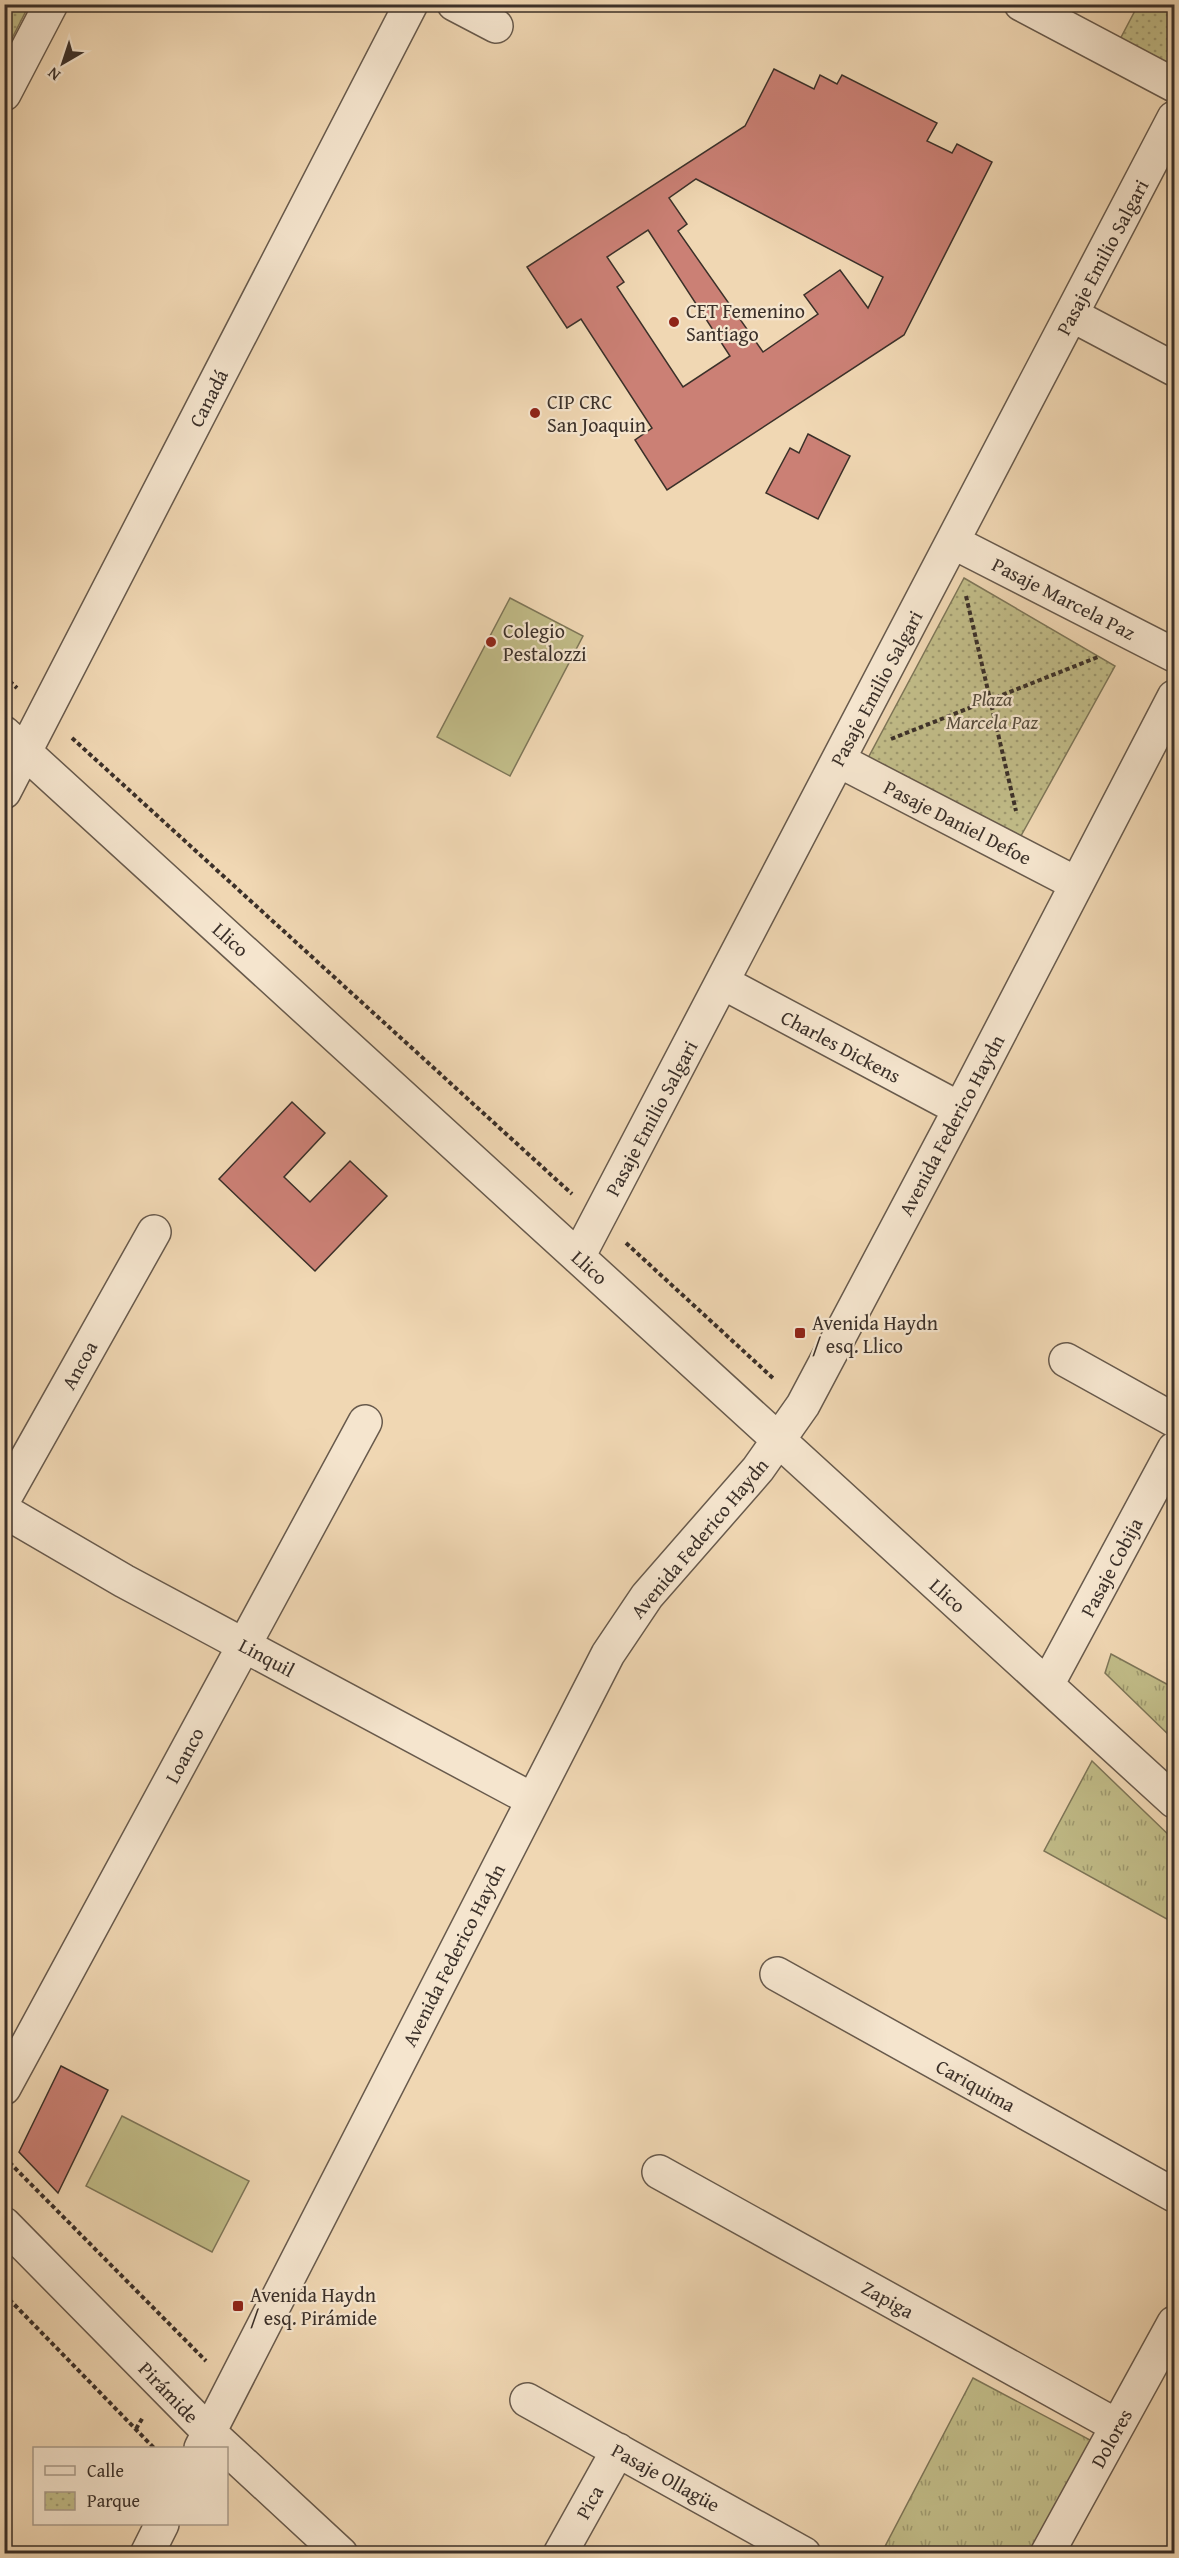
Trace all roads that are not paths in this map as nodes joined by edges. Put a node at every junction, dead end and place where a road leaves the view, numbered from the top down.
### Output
1 (51, 4) edge
2 (454, 4) edge
3 (1021, 4) edge
4 (407, 6) edge
5 (496, 26) dead end
6 (1174, 85) edge
7 (4, 94) edge
8 (1174, 118) edge
9 (1072, 315) junction
10 (1174, 369) edge
11 (953, 542) junction
12 (1174, 655) edge
13 (1174, 697) edge
14 (15, 743) edge
15 (838, 760) junction
16 (4, 792) edge
17 (1077, 884) junction
18 (722, 982) junction
19 (960, 1109) junction
20 (154, 1232) dead end
21 (578, 1257) junction
22 (1066, 1360) dead end
23 (1174, 1420) edge
24 (365, 1422) dead end
25 (779, 1441) junction
26 (1174, 1449) edge
27 (4, 1498) edge
28 (4, 1511) edge
29 (244, 1645) junction
30 (1047, 1685) junction
31 (532, 1800) junction
32 (1174, 1801) edge
33 (777, 1974) dead end
34 (4, 2088) edge
35 (659, 2172) dead end
36 (1174, 2195) edge
37 (4, 2224) edge
38 (1174, 2323) edge
39 (527, 2400) dead end
40 (1118, 2426) junction
41 (205, 2440) edge
42 (618, 2450) junction
43 (228, 2459) edge
44 (161, 2525) edge
45 (147, 2553) edge
46 (340, 2553) edge
47 (560, 2553) edge
48 (804, 2553) edge
49 (1047, 2553) edge

1 - 7 street
2 - 5 street
3 - 6 street
4 - 14 street, Canadá
8 - 9 street, Pasaje Emilio Salgari
9 - 10 street
9 - 11 street, Pasaje Emilio Salgari
11 - 12 street, Pasaje Marcela Paz
11 - 15 street, Pasaje Emilio Salgari
13 - 17 street, Avenida Federico Haydn
14 - 16 street, Canadá
14 - 21 street, Llico
15 - 17 street, Pasaje Daniel Defoe
15 - 18 street, Pasaje Emilio Salgari
17 - 19 street, Avenida Federico Haydn
18 - 19 street, Charles Dickens
18 - 21 street, Pasaje Emilio Salgari
19 - 25 street, Avenida Federico Haydn
20 - 27 street, Ancoa
21 - 25 street, Llico
22 - 23 street
24 - 29 street, Loanco
25 - 30 street, Llico
25 - 31 street, Avenida Federico Haydn
26 - 30 street, Pasaje Cobija
28 - 29 street, Linquil
29 - 31 street, Linquil
29 - 34 street, Loanco
30 - 32 street, Llico
31 - 41 street, Avenida Federico Haydn
33 - 36 street, Cariquima
35 - 40 street, Zapiga
37 - 41 street, Pirámide
38 - 40 street, Dolores
39 - 42 street, Pasaje Ollagüe
40 - 49 street, Dolores
42 - 47 street, Pica
42 - 48 street, Pasaje Ollagüe
43 - 46 street, Pirámide
44 - 45 street

